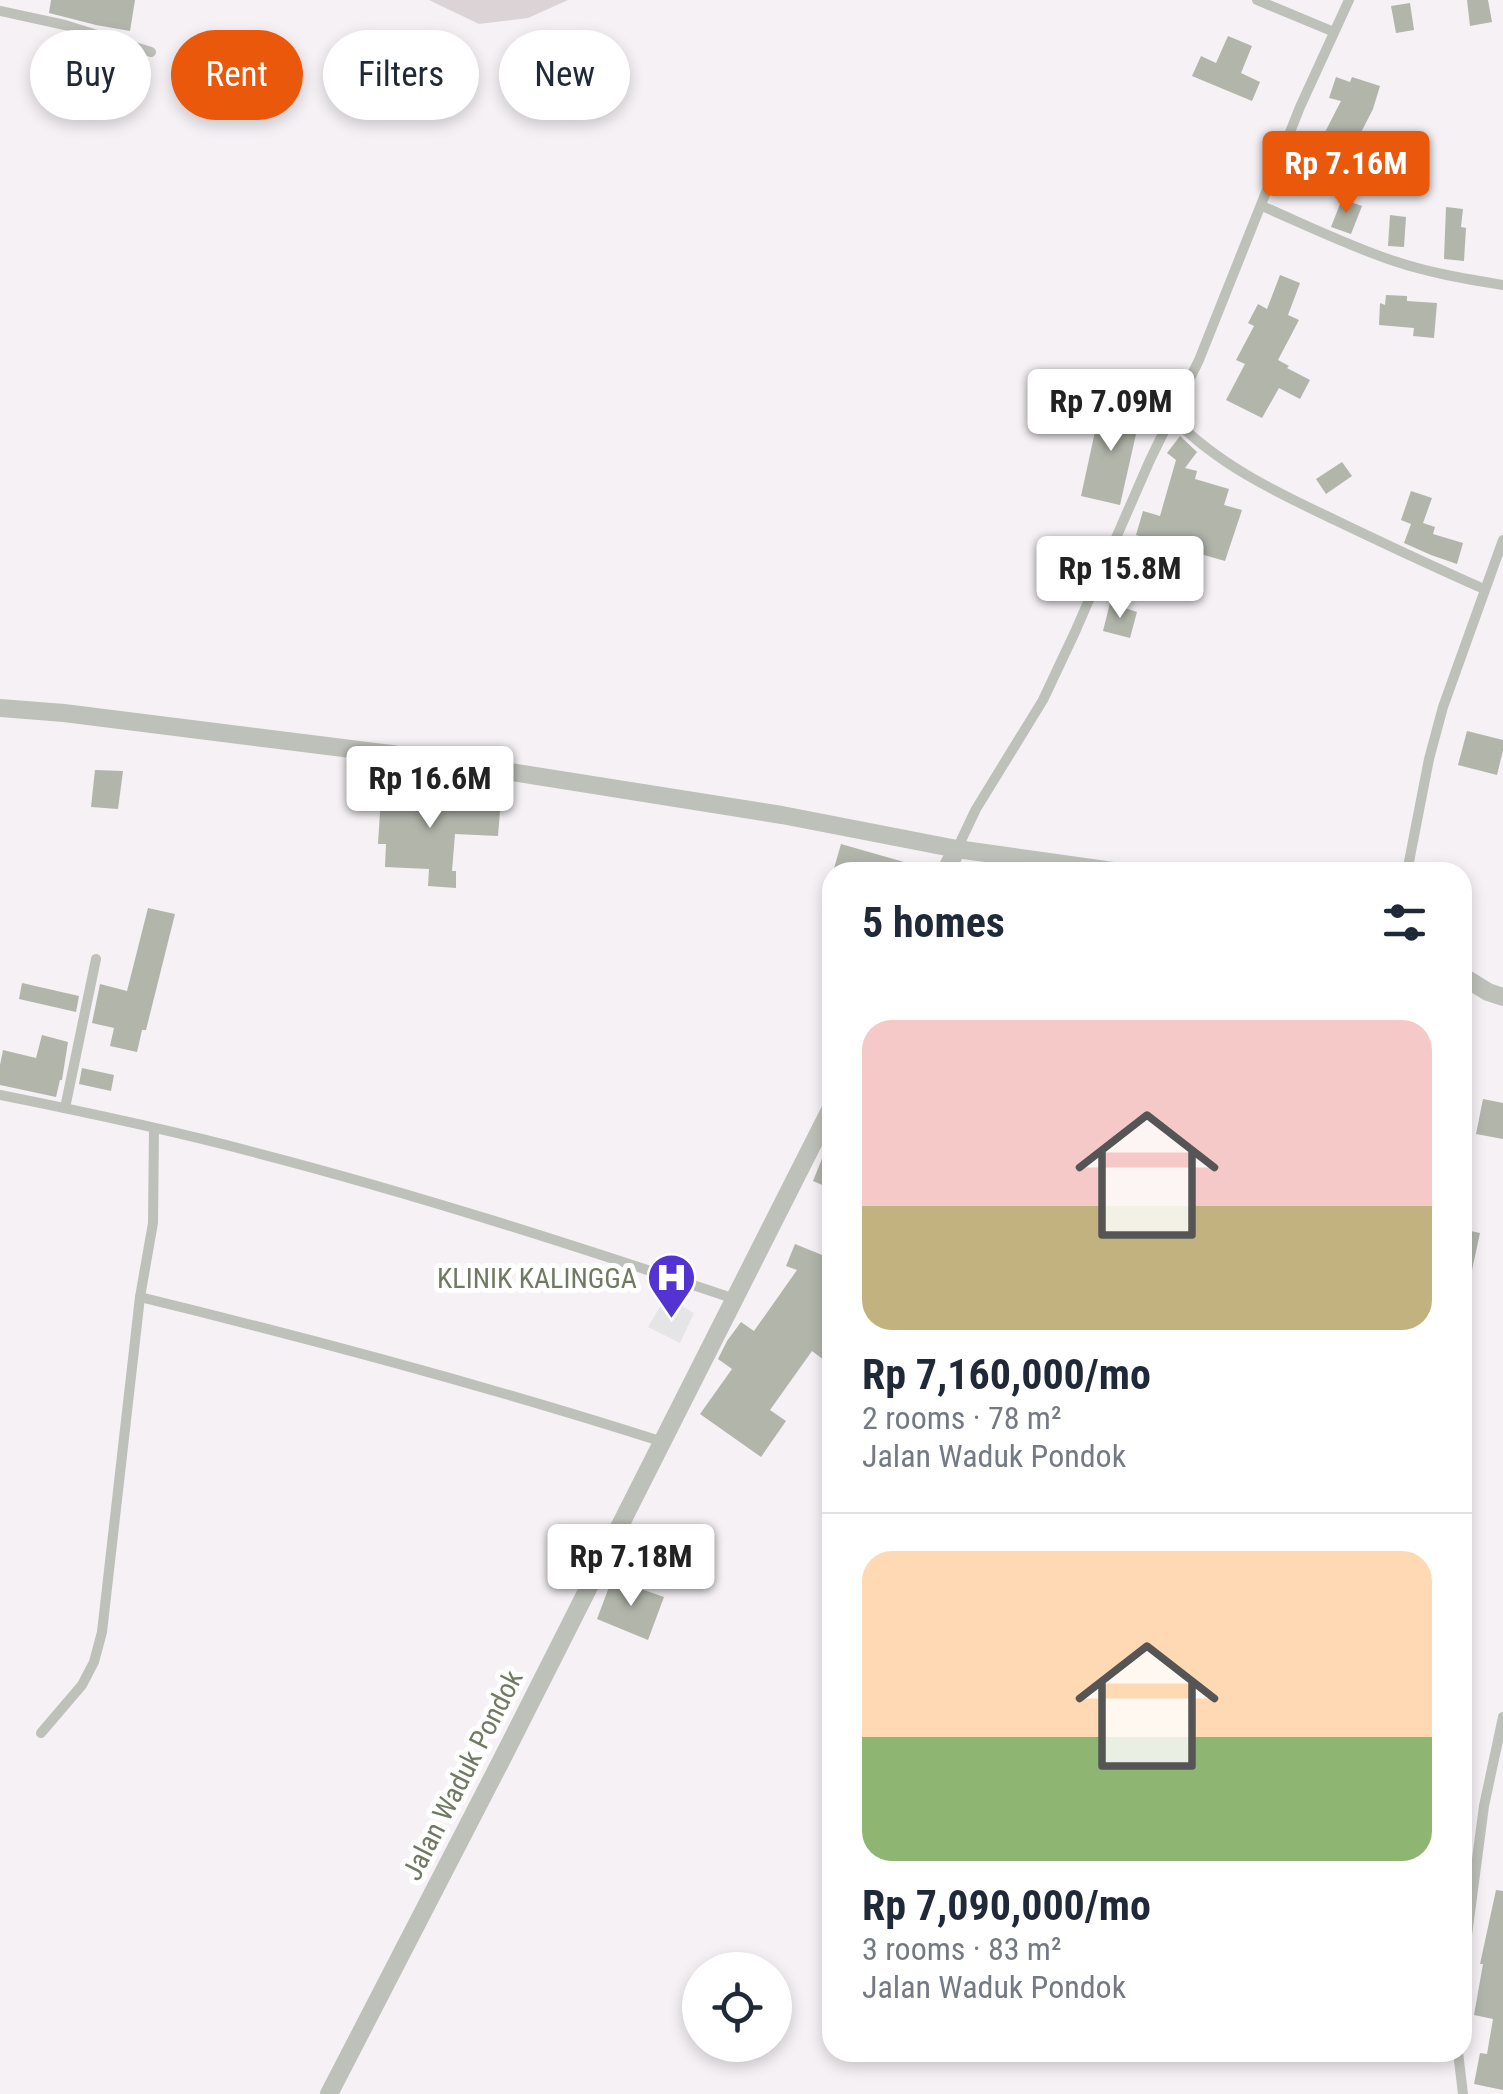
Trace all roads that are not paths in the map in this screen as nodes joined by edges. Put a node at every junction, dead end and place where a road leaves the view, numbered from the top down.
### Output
1 (1257, 0) edge
2 (1349, 0) edge
3 (0, 11) edge
4 (82, 30) edge
5 (1334, 32) junction
6 (1262, 206) junction
7 (1503, 285) edge
8 (1172, 417) junction
9 (1503, 540) edge
10 (1484, 590) junction
11 (0, 708) edge
12 (957, 849) junction
13 (950, 862) edge
14 (1049, 862) edge
15 (1408, 862) edge
16 (96, 959) dead end
17 (1472, 982) edge
18 (1503, 997) edge
19 (0, 1095) edge
20 (66, 1108) junction
21 (822, 1126) edge
22 (154, 1128) junction
23 (140, 1297) junction
24 (735, 1299) junction
25 (663, 1442) junction
26 (1503, 1717) edge
27 (41, 1733) dead end
28 (1472, 1897) edge
29 (1459, 2062) edge
30 (329, 2094) edge
31 (1463, 2094) edge

1 - 5 street
2 - 5 street
3 - 4 street
5 - 6 street
6 - 7 street
6 - 8 street
8 - 10 street
8 - 12 street
9 - 10 street
10 - 15 street
11 - 12 street
12 - 13 street
12 - 14 street
16 - 20 street
17 - 18 street
19 - 20 street
20 - 22 street
21 - 24 street, Jalan Waduk Pondok
22 - 23 street
22 - 24 street
23 - 25 street
23 - 27 street
24 - 25 street, Jalan Waduk Pondok
25 - 30 street, Jalan Waduk Pondok
26 - 28 street
29 - 31 street

